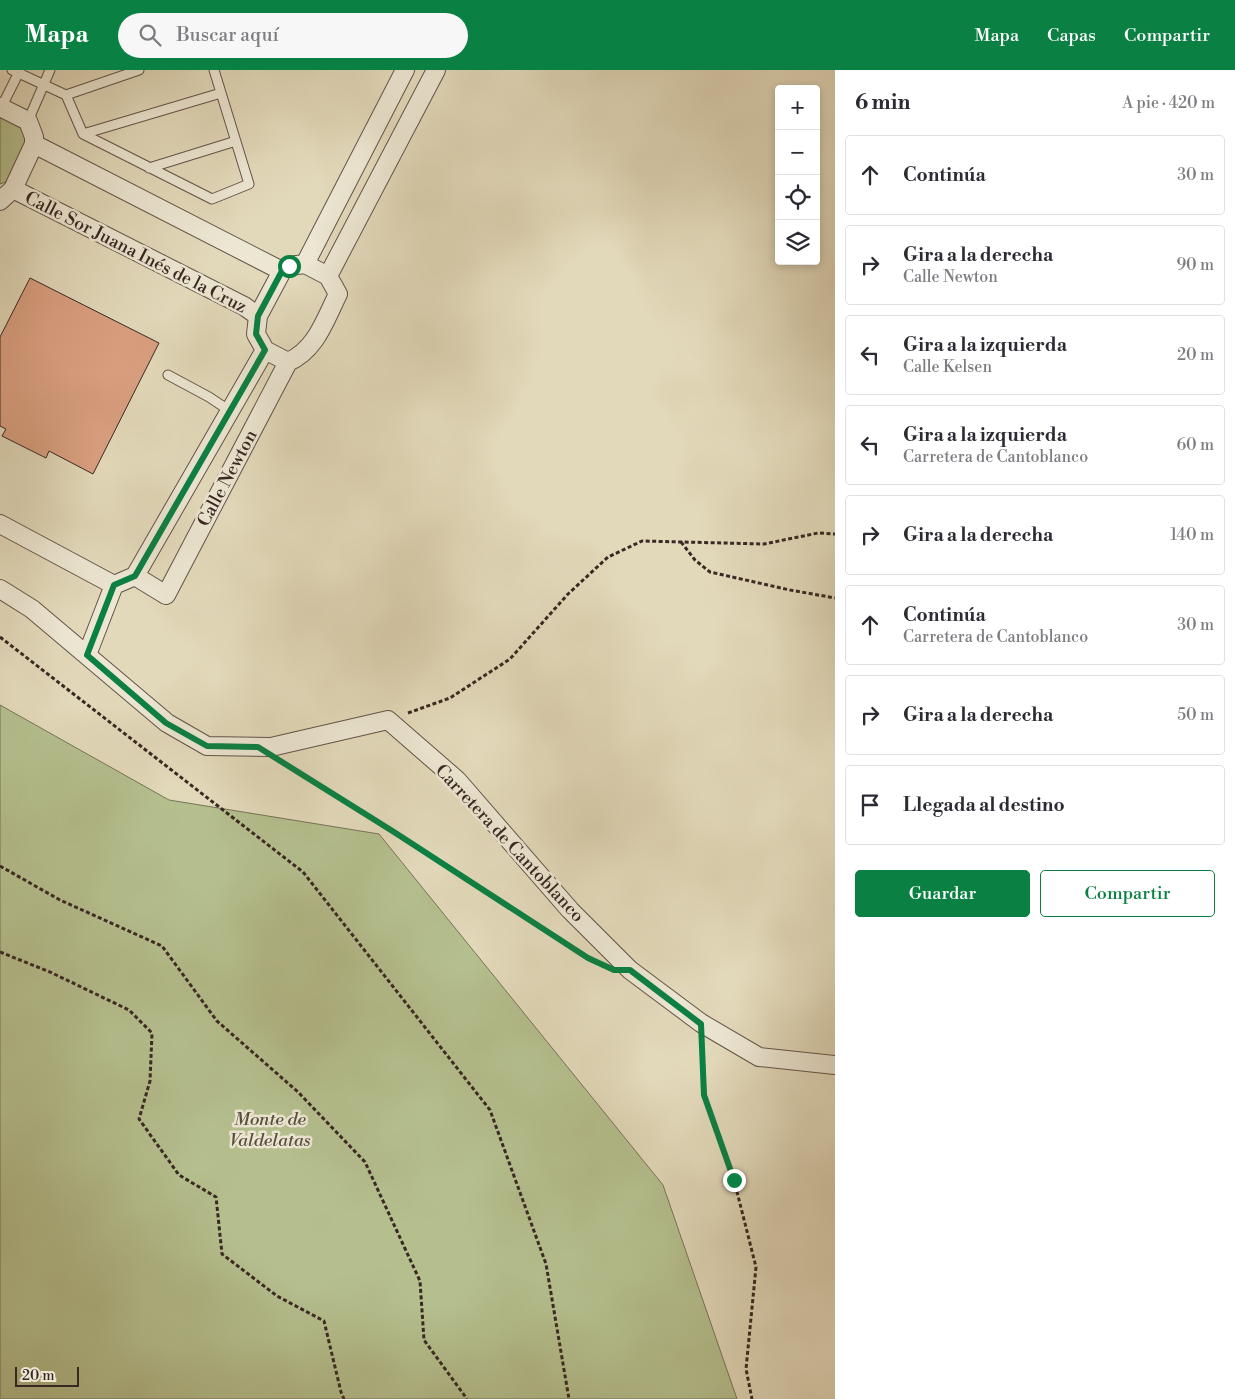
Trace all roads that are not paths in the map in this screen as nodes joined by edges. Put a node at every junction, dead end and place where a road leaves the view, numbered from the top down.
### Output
1 (50, 70) edge
2 (139, 70) edge
3 (214, 70) edge
4 (405, 70) edge
5 (436, 70) edge
6 (17, 71) edge
7 (44, 84) junction
8 (221, 93) junction
9 (66, 95) junction
10 (0, 108) edge
11 (28, 121) junction
12 (83, 134) junction
13 (236, 141) junction
14 (34, 144) junction
15 (150, 168) junction
16 (7, 195) edge
17 (305, 264) junction
18 (282, 271) junction
19 (328, 276) junction
20 (258, 316) junction
21 (265, 350) junction
22 (288, 362) junction
23 (168, 375) dead end
24 (230, 411) junction
25 (0, 524) edge
26 (135, 576) junction
27 (114, 585) junction
28 (0, 589) edge
29 (87, 655) junction
30 (835, 1065) edge

1 - 7 lane
2 - 9 lane
3 - 8 lane
4 - 17 street
5 - 19 street
6 - 7 lane
6 - 10 lane
7 - 9 lane
7 - 11 lane
8 - 12 lane
8 - 13 lane
9 - 12 lane
10 - 11 street
11 - 14 street
12 - 15 lane
13 - 15 lane
13 - 15 lane
14 - 16 street
14 - 18 street
16 - 20 street, Calle Sor Juana Inés de la Cruz
17 - 18 street
17 - 19 street
18 - 20 street
19 - 22 street
20 - 21 street
21 - 22 street
21 - 24 street, Calle Newton
22 - 26 street, Calle Newton
23 - 24 lane
24 - 26 street, Calle Newton
25 - 27 street
26 - 27 street
27 - 29 street
28 - 29 street
29 - 30 street, Carretera de Cantoblanco

